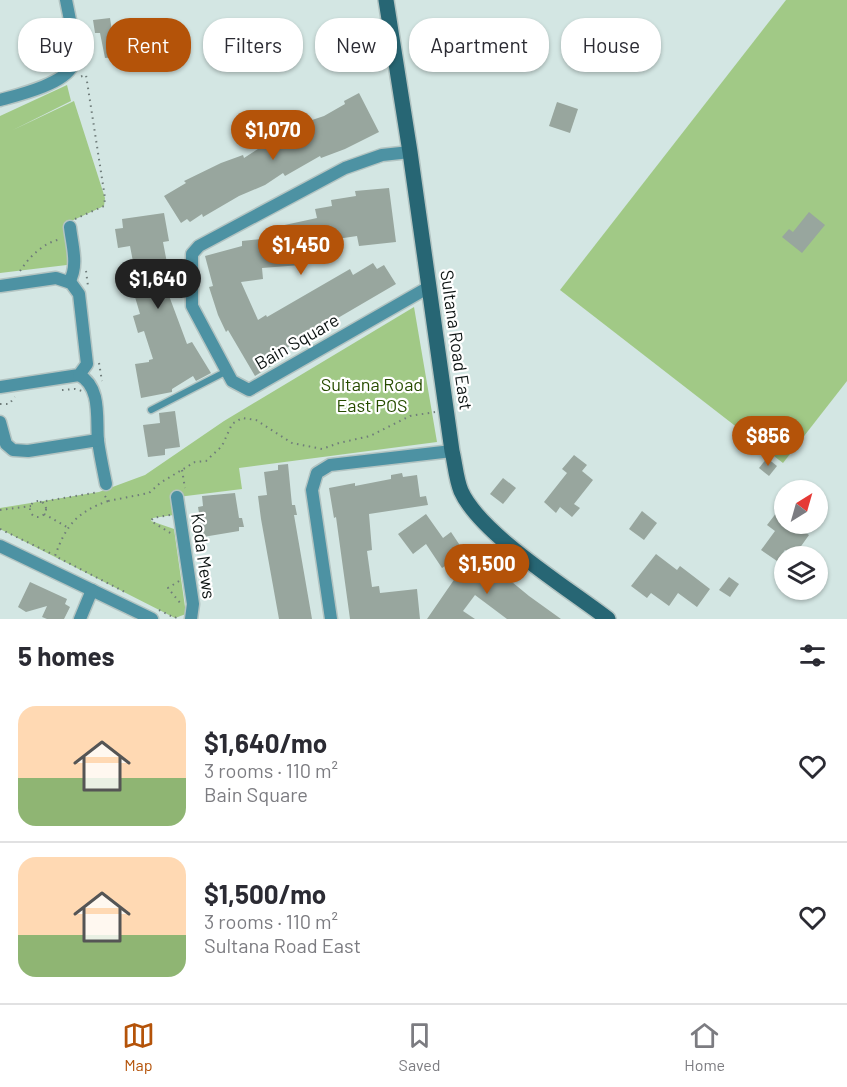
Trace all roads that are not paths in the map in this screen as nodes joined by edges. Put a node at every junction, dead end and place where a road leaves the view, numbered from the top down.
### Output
1 (66, 0) edge
2 (386, 0) edge
3 (0, 100) edge
4 (410, 153) junction
5 (68, 226) road end
6 (69, 282) junction
7 (0, 286) edge
8 (429, 287) junction
9 (227, 371) junction
10 (77, 379) junction
11 (0, 387) edge
12 (151, 410) dead end
13 (0, 422) edge
14 (98, 440) junction
15 (3, 449) edge
16 (452, 450) junction
17 (106, 483) dead end
18 (177, 497) dead end
19 (0, 546) edge
20 (92, 590) junction
21 (153, 614) edge
22 (187, 616) edge
23 (80, 619) edge
24 (331, 619) edge
25 (608, 619) edge

1 - 3 street
2 - 4 street, Sultana Road East
4 - 8 street, Sultana Road East
4 - 9 street, Bain Square
5 - 6 street
6 - 7 street
6 - 10 street
8 - 9 street, Bain Square
8 - 16 street, Sultana Road East
9 - 12 lane
10 - 11 street
10 - 14 street
13 - 15 street
14 - 15 street
14 - 17 street
16 - 24 street
16 - 25 street, Sultana Road East
18 - 22 street, Koda Mews
19 - 20 street
20 - 21 street
20 - 23 street

